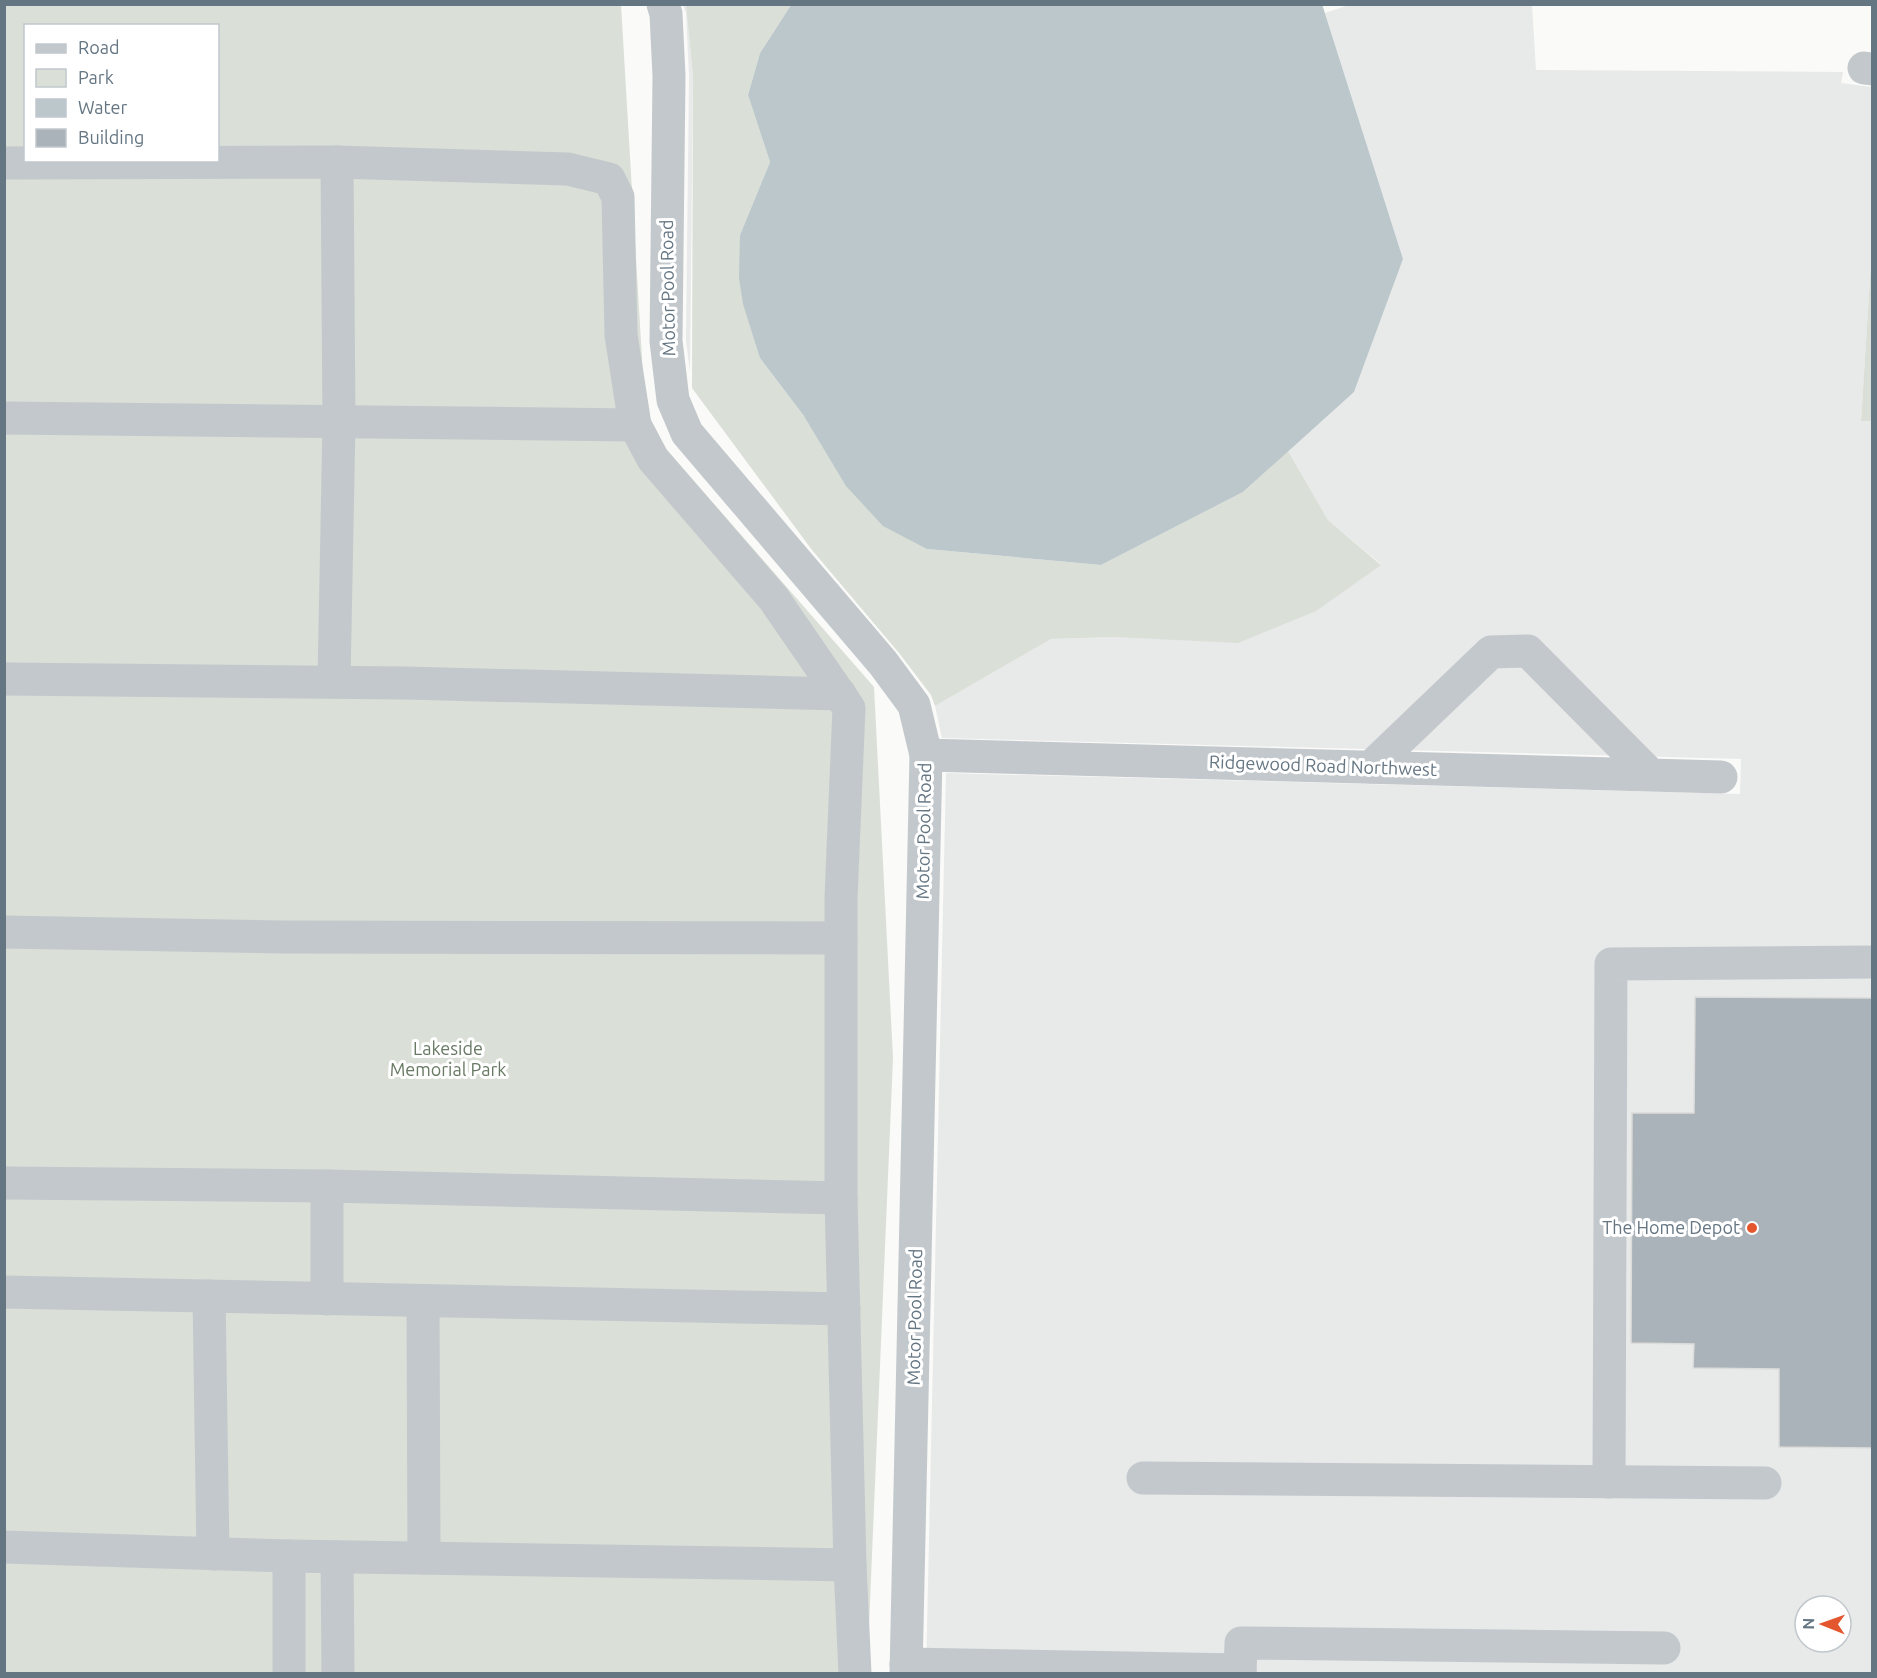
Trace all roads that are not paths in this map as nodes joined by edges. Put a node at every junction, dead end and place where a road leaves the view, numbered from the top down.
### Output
1 (663, 4) edge
2 (337, 162) junction
3 (4, 163) edge
4 (4, 418) edge
5 (339, 422) junction
6 (635, 425) junction
7 (4, 679) edge
8 (334, 682) junction
9 (840, 694) junction
10 (926, 755) junction
11 (1371, 767) junction
12 (1650, 774) junction
13 (1721, 777) dead end
14 (4, 932) edge
15 (842, 938) junction
16 (1872, 962) edge
17 (4, 1183) edge
18 (327, 1186) junction
19 (841, 1198) junction
20 (4, 1292) edge
21 (209, 1296) junction
22 (327, 1299) junction
23 (423, 1301) junction
24 (844, 1309) junction
25 (1143, 1478) dead end
26 (1609, 1482) junction
27 (1765, 1483) dead end
28 (4, 1548) edge
29 (213, 1554) junction
30 (289, 1556) junction
31 (338, 1557) junction
32 (424, 1558) junction
33 (850, 1565) junction
34 (1664, 1648) dead end
35 (906, 1669) edge
36 (1240, 1672) edge
37 (289, 1674) edge
38 (338, 1674) edge
39 (855, 1674) edge

1 - 10 street, Motor Pool Road
2 - 3 street
2 - 5 street
2 - 6 street
4 - 5 street
5 - 6 street
5 - 8 street
6 - 9 street
7 - 8 street
8 - 9 street
9 - 15 street
10 - 11 street, Ridgewood Road Northwest
10 - 35 street, Motor Pool Road
11 - 12 street, Ridgewood Road Northwest
11 - 12 street
12 - 13 street, Ridgewood Road Northwest
14 - 15 street
15 - 19 street
16 - 26 street
17 - 18 street
18 - 19 street
18 - 22 street
19 - 24 street
20 - 21 street
21 - 22 street
21 - 29 street
22 - 23 street
23 - 24 street
23 - 32 street
24 - 33 street
25 - 26 street
26 - 27 street
28 - 29 street
29 - 30 street
30 - 31 street
30 - 37 street
31 - 32 street
31 - 38 street
32 - 33 street
33 - 39 street
34 - 36 street
35 - 36 street

